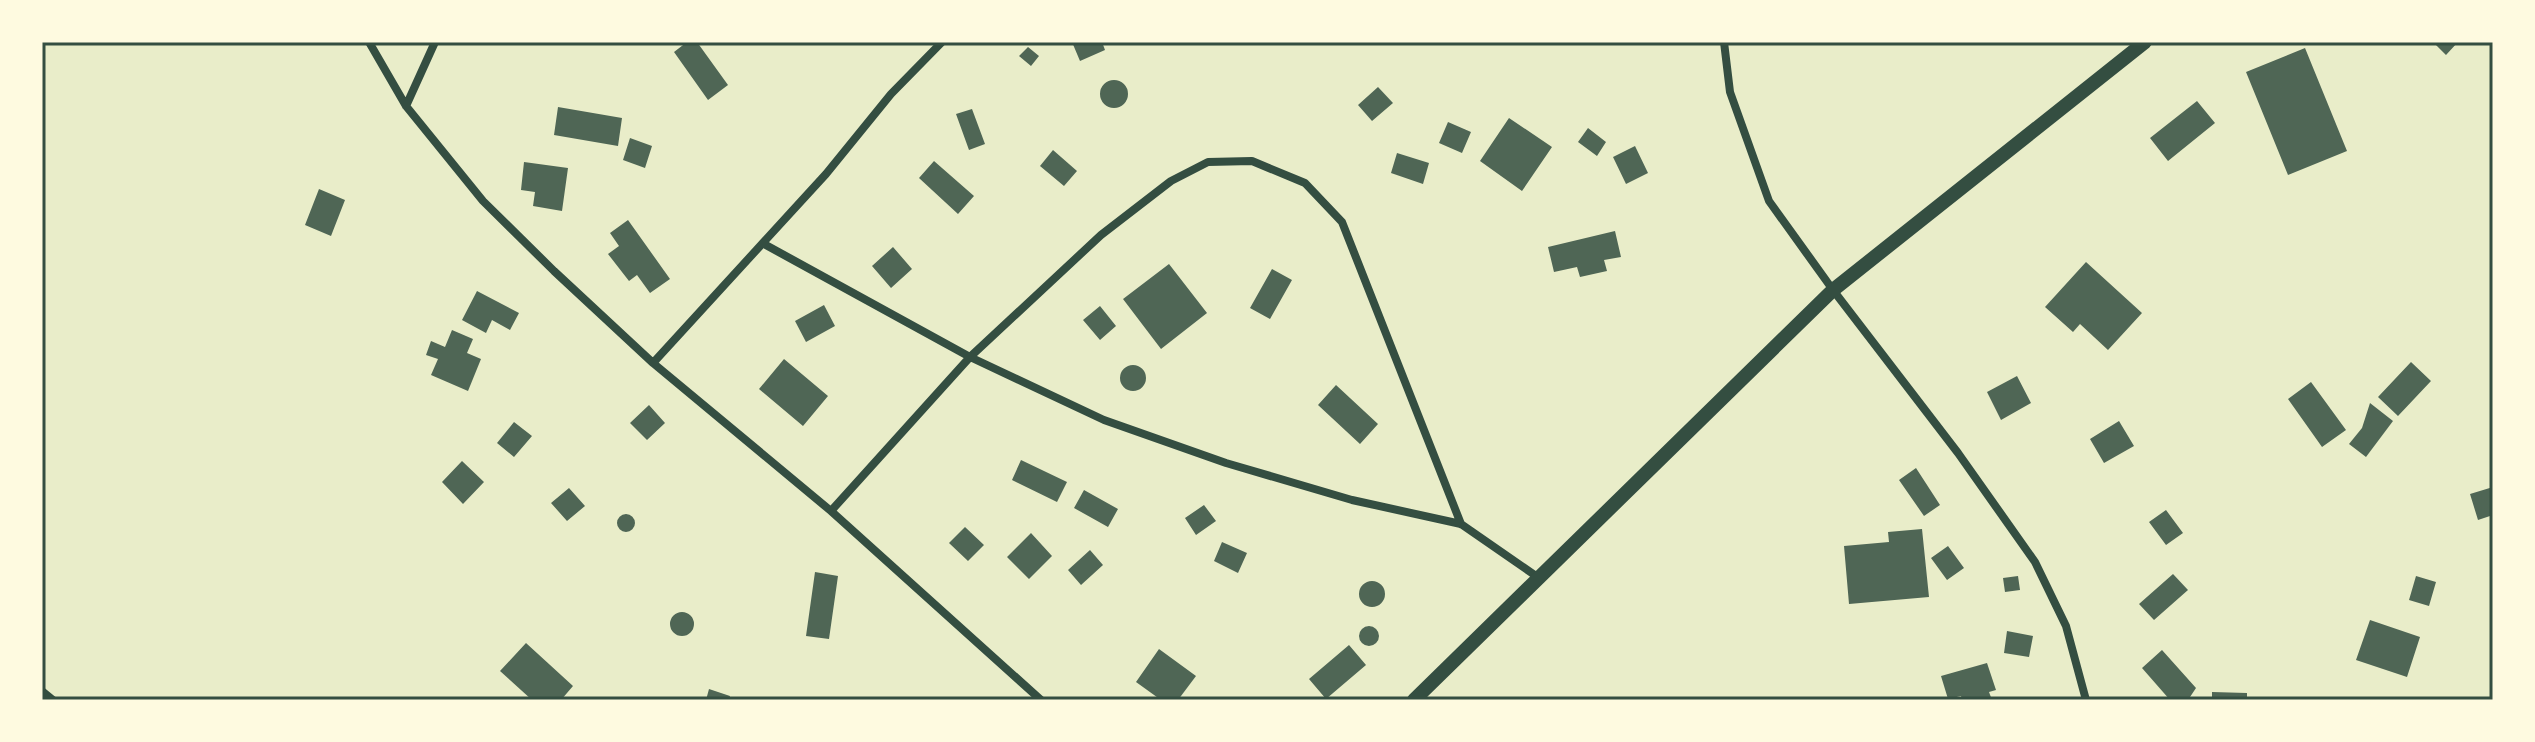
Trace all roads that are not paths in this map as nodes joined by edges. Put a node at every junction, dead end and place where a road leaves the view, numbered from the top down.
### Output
1 (369, 42) edge
2 (435, 42) edge
3 (942, 42) edge
4 (1724, 42) edge
5 (2145, 42) edge
6 (406, 106) junction
7 (764, 244) junction
8 (1833, 290) junction
9 (970, 357) junction
10 (653, 363) junction
11 (831, 511) junction
12 (1461, 524) junction
13 (1539, 578) junction
14 (42, 691) edge
15 (53, 700) edge
16 (1041, 700) edge
17 (1414, 700) edge
18 (2086, 700) edge

1 - 6 street
2 - 6 street
3 - 7 street
4 - 8 street
5 - 8 street
6 - 10 street
7 - 9 street
7 - 10 street
8 - 13 street
8 - 18 street
9 - 11 street
9 - 12 street
9 - 12 street
10 - 11 street
11 - 16 street
12 - 13 street
13 - 17 street
14 - 15 street

